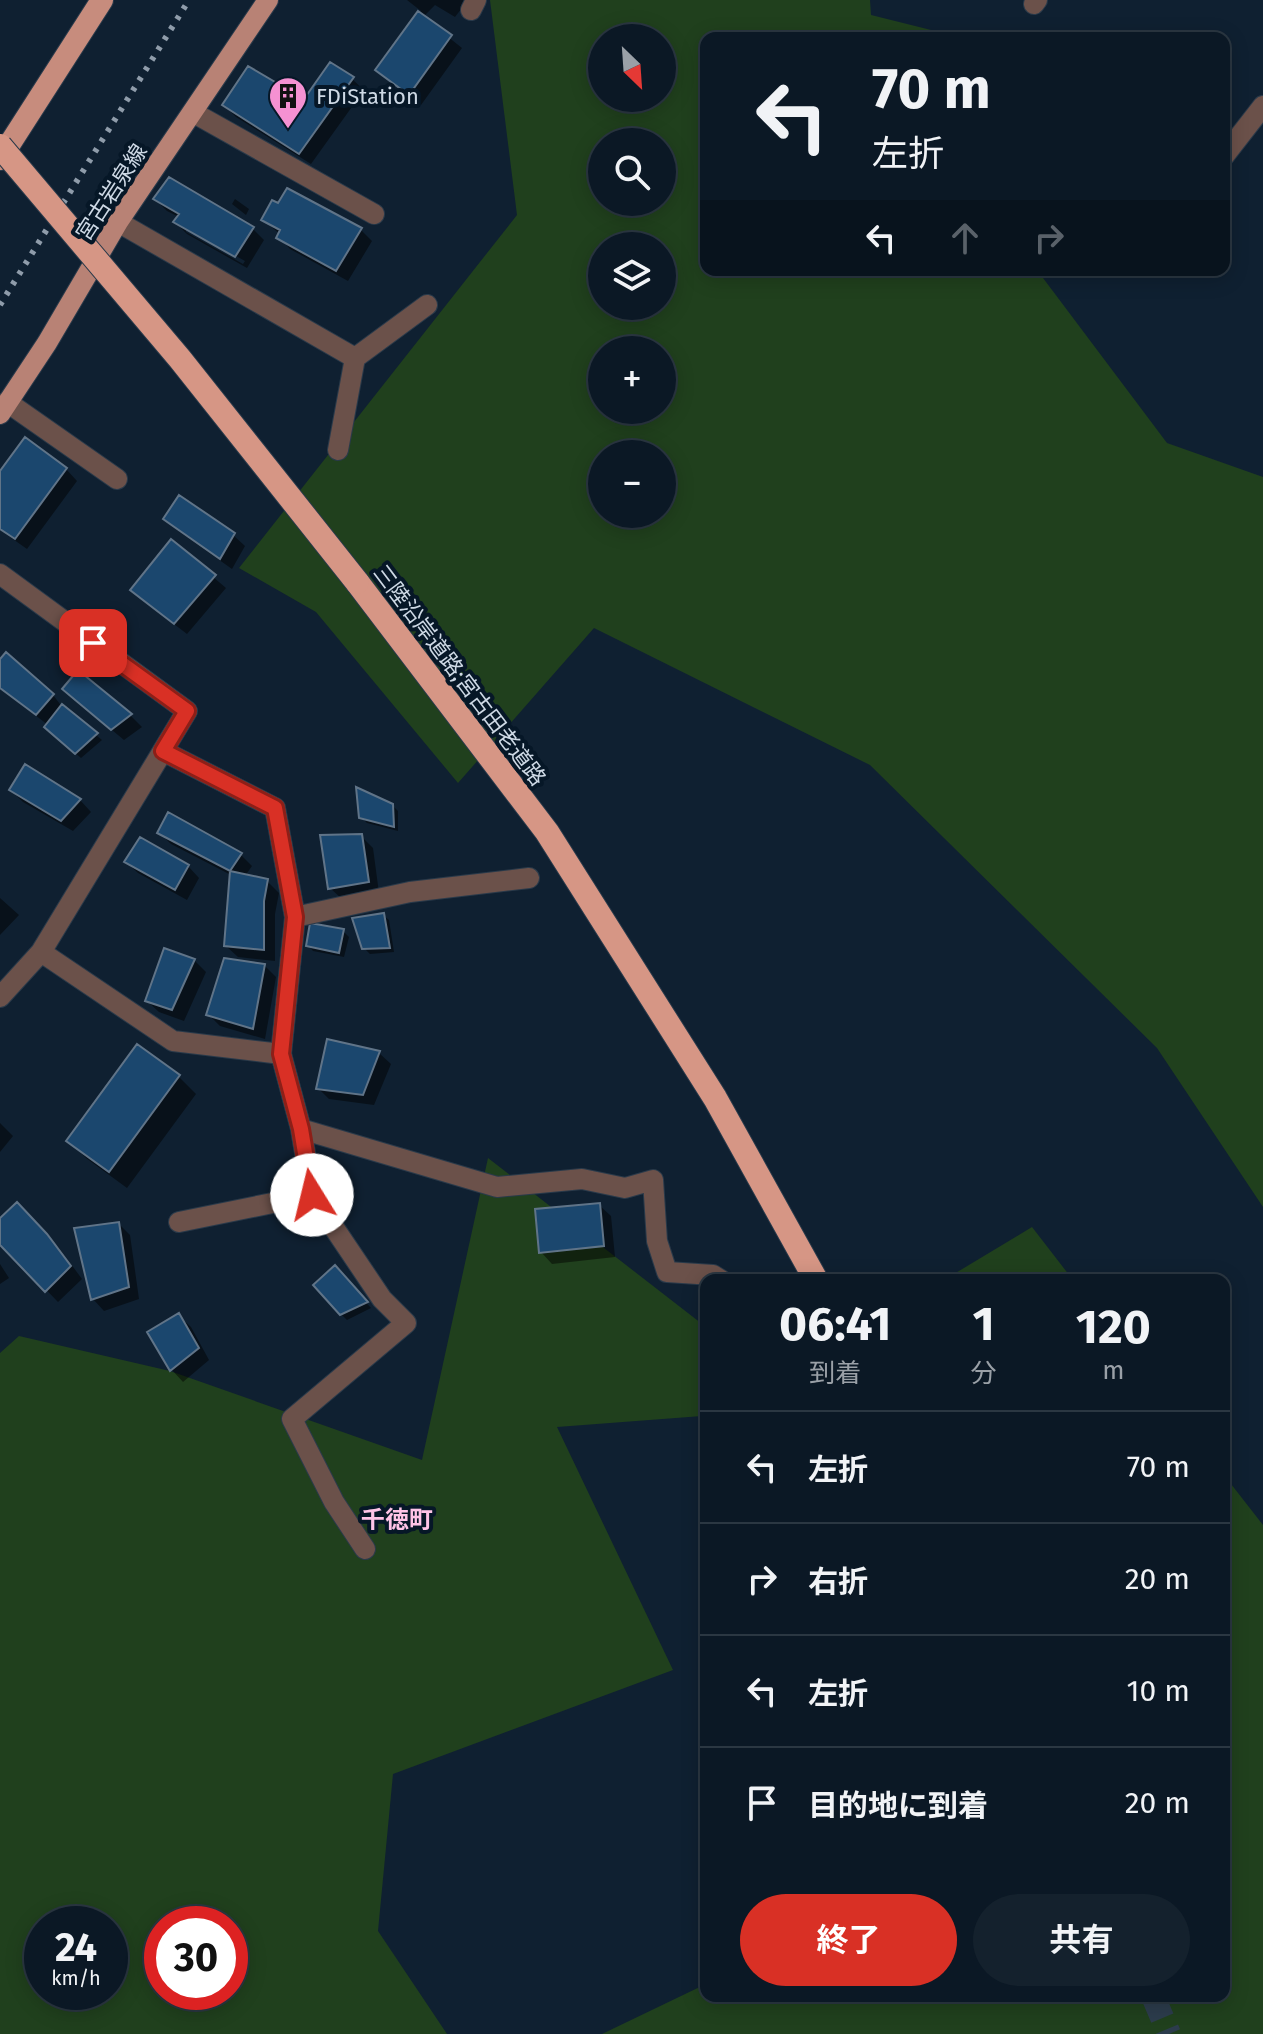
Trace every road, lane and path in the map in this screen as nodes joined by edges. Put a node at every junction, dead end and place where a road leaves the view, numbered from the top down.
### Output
1 (102, 0) edge
2 (268, 0) edge
3 (1263, 106) edge
4 (194, 113) junction
5 (0, 146) edge
6 (1230, 148) edge
7 (0, 159) edge
8 (374, 214) dead end
9 (118, 222) junction
10 (427, 305) dead end
11 (355, 358) junction
12 (3, 408) edge
13 (338, 450) dead end
14 (117, 479) dead end
15 (0, 574) edge
16 (163, 751) junction
17 (529, 878) dead end
18 (295, 917) junction
19 (41, 952) junction
20 (0, 997) edge
21 (281, 1054) junction
22 (301, 1129) junction
23 (312, 1195) junction
24 (179, 1222) dead end
25 (700, 1274) edge
26 (813, 1274) edge
27 (365, 1549) dead end

1 - 7 highway
2 - 4 main road, 宮古岩泉線
3 - 6 street
4 - 8 street
4 - 9 main road, 宮古岩泉線
5 - 26 highway, 三陸沿岸道路;宮古田老道路, bridge
9 - 11 street
9 - 12 main road, 宮古岩泉線
10 - 11 street
11 - 13 street
12 - 14 street
15 - 16 street
16 - 18 street
16 - 19 street
17 - 18 street
18 - 21 street
19 - 20 street
19 - 21 street
21 - 22 street
22 - 23 street
22 - 25 street
23 - 24 street
23 - 27 street

